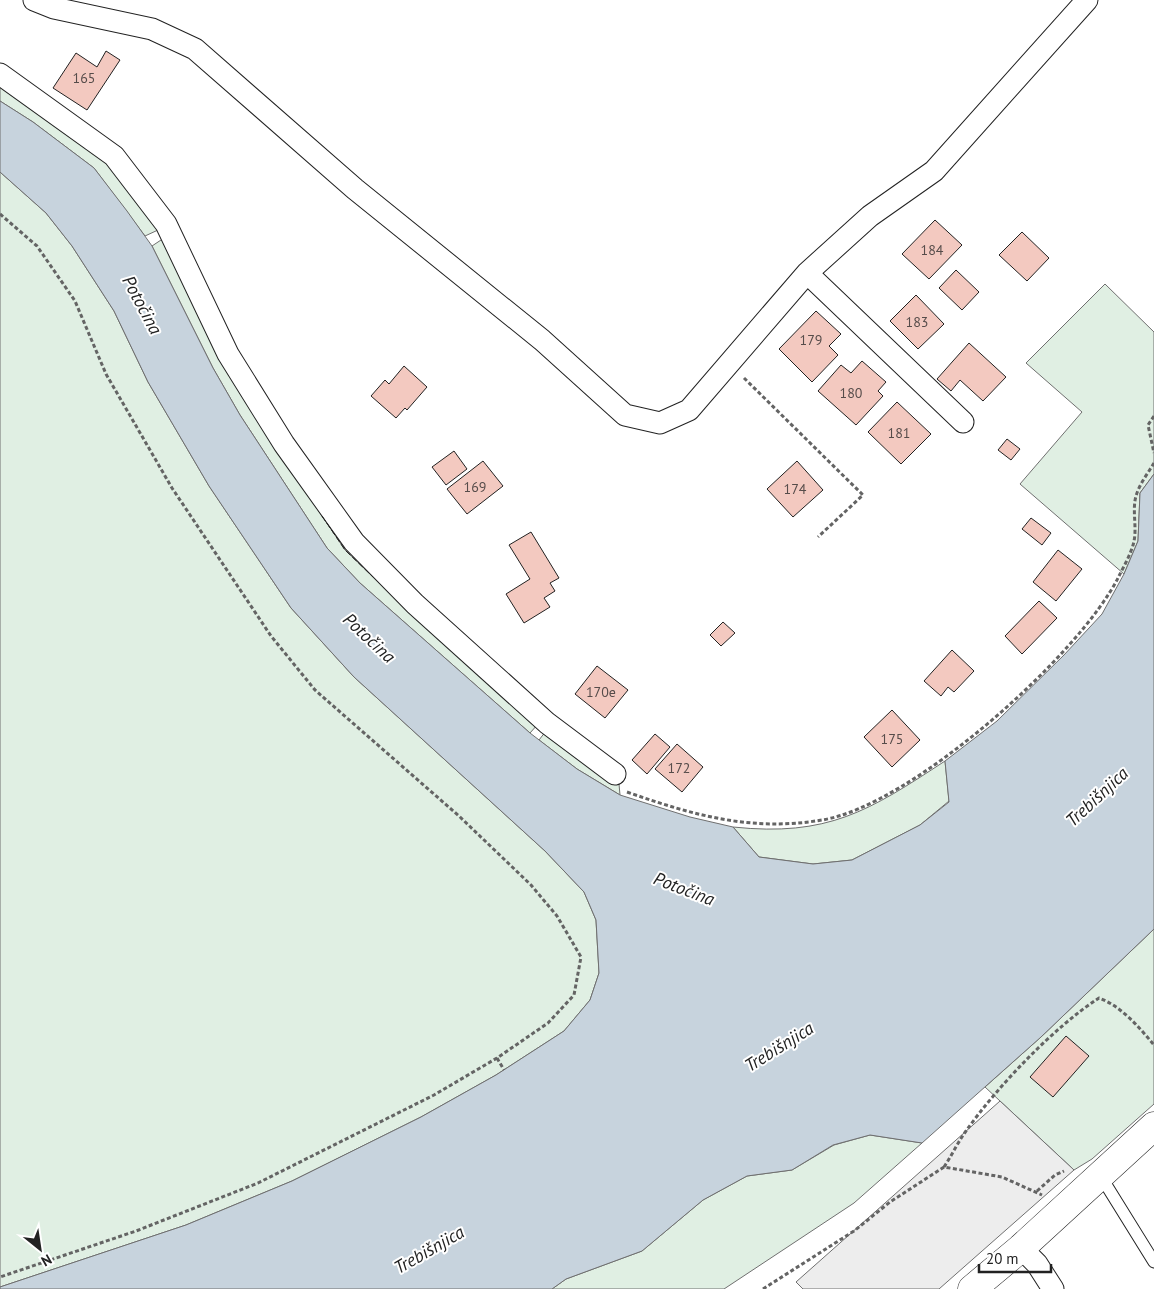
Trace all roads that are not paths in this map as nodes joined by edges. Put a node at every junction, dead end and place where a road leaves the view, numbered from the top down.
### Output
1 (34, 0) edge
2 (1087, 0) edge
3 (0, 74) edge
4 (807, 273) junction
5 (963, 422) dead end
6 (615, 774) road end
7 (1154, 1126) edge
8 (1100, 1175) junction
9 (1021, 1248) junction
10 (1154, 1262) edge
11 (972, 1289) edge
12 (1053, 1289) edge

1 - 4 street
2 - 4 street
3 - 6 street
4 - 5 street
7 - 8 main road
8 - 9 main road
8 - 10 lane
9 - 11 main road
9 - 12 street

